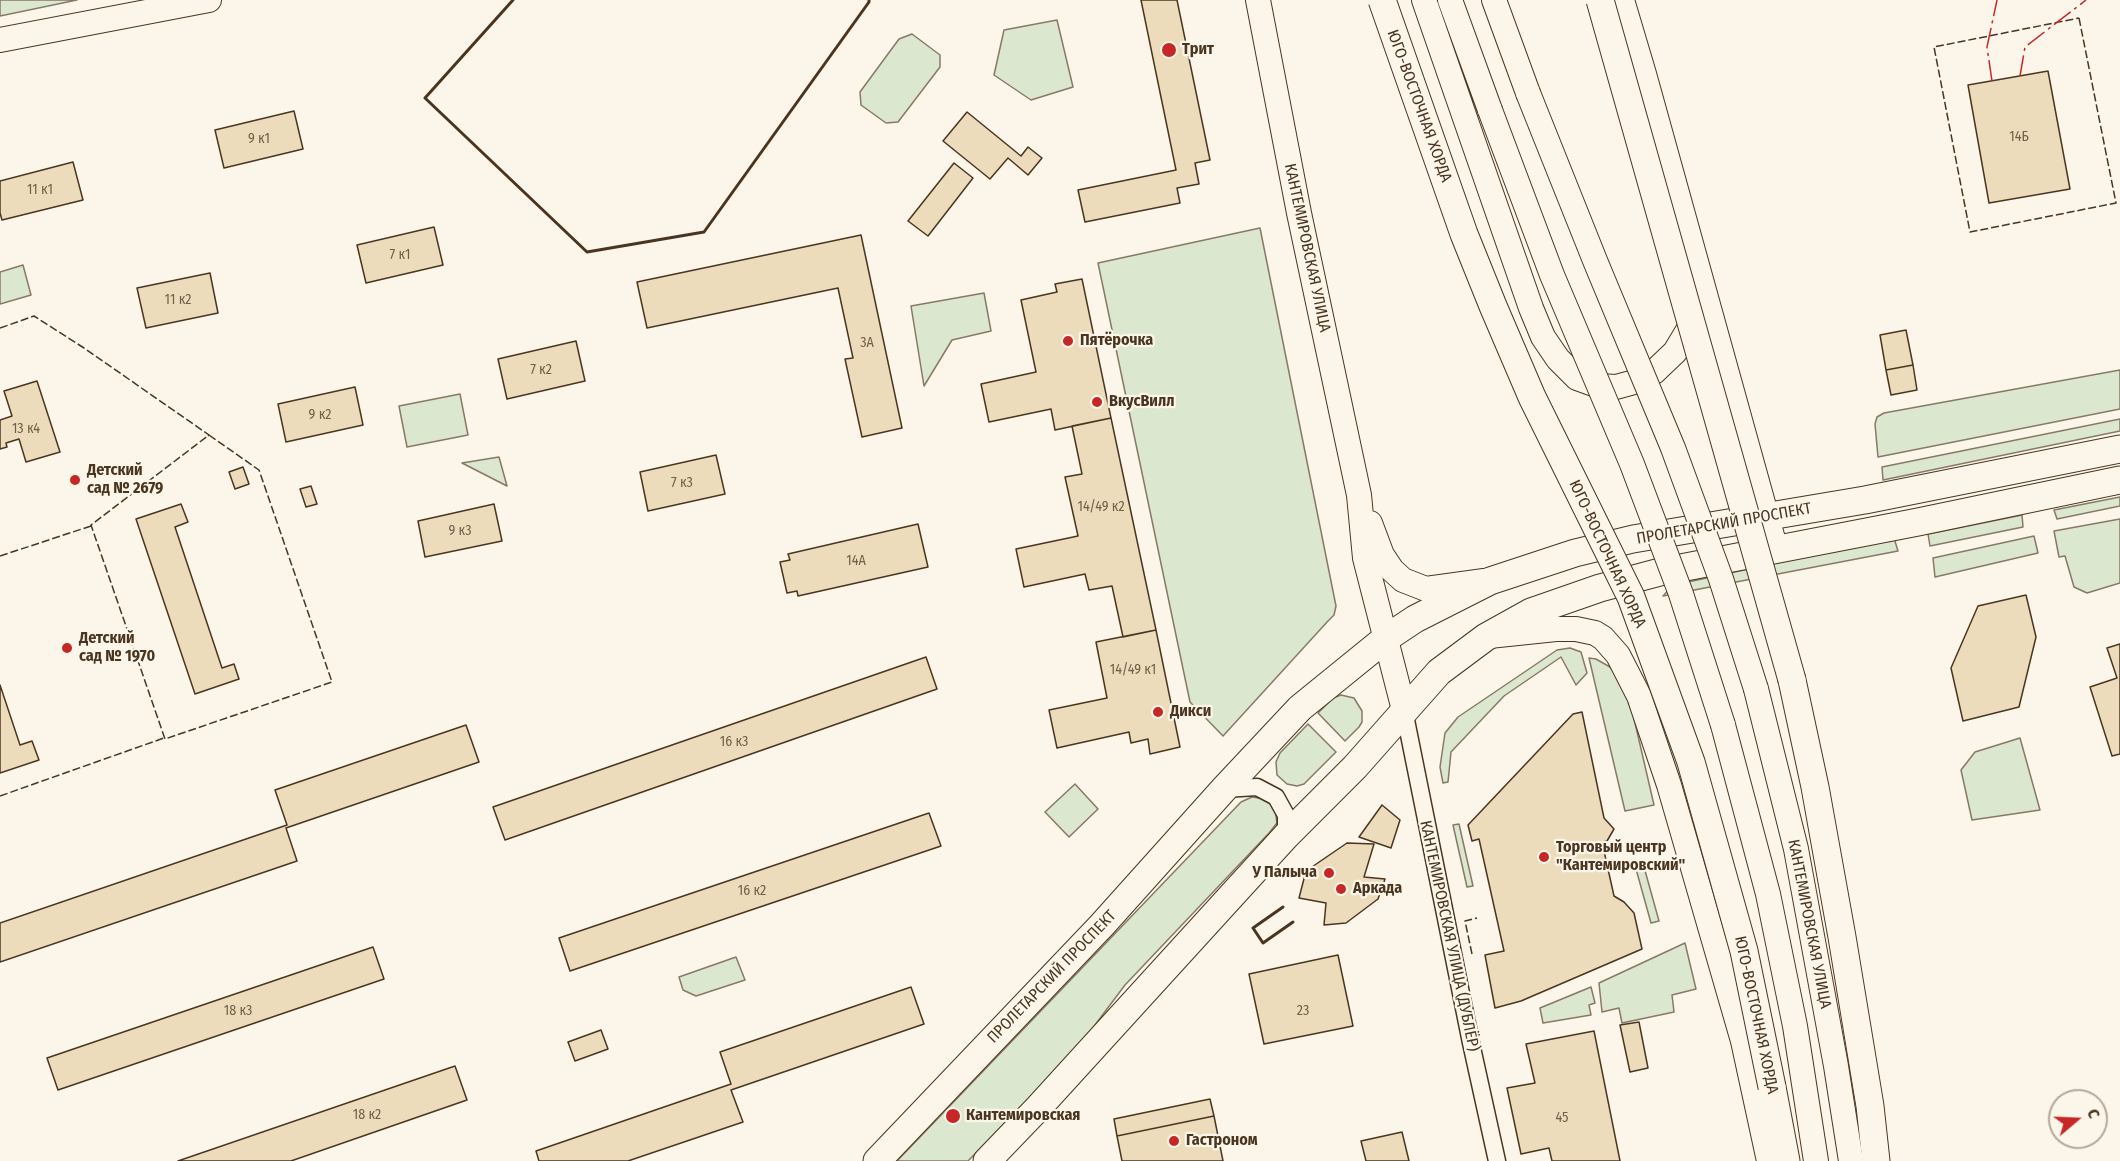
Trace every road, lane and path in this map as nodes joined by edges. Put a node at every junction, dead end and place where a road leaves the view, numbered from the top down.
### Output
1 (209, 0) edge
2 (1258, 0) edge
3 (1382, 0) edge
4 (1424, 0) edge
5 (1450, 0) edge
6 (1494, 0) edge
7 (1600, 0) edge
8 (1622, 0) edge
9 (0, 40) edge
10 (1694, 256) junction
11 (2120, 449) edge
12 (2120, 480) edge
13 (1359, 495) junction
14 (1767, 516) junction
15 (1776, 550) junction
16 (1490, 580) junction
17 (1486, 637) junction
18 (1384, 639) junction
19 (1404, 710) junction
20 (1224, 789) junction
21 (1286, 836) junction
22 (877, 1161) edge
23 (987, 1161) edge
24 (1497, 1161) edge
25 (1769, 1161) edge
26 (1786, 1161) edge
27 (1816, 1161) edge
28 (1851, 1161) edge
29 (1876, 1161) edge

1 - 9 main road
2 - 13 main road, КАНТЕМИРОВСКАЯ УЛИЦА
3 - 26 main road, ЮГО-ВОСТОЧНАЯ ХОРДА, bridge
4 - 10 main road
5 - 27 main road, КАНТЕМИРОВСКАЯ УЛИЦА, bridge
6 - 28 main road, КАНТЕМИРОВСКАЯ УЛИЦА, bridge
7 - 29 main road, bridge
8 - 10 main road
10 - 14 main road
11 - 14 main road, ПРОЛЕТАРСКИЙ ПРОСПЕКТ
12 - 15 main road, ПРОЛЕТАРСКИЙ ПРОСПЕКТ
13 - 16 main road, КАНТЕМИРОВСКАЯ УЛИЦА
13 - 18 main road, КАНТЕМИРОВСКАЯ УЛИЦА
14 - 15 main road
14 - 16 main road, ПРОЛЕТАРСКИЙ ПРОСПЕКТ
15 - 17 main road, ПРОЛЕТАРСКИЙ ПРОСПЕКТ
16 - 18 main road, ПРОЛЕТАРСКИЙ ПРОСПЕКТ
17 - 19 main road, ПРОЛЕТАРСКИЙ ПРОСПЕКТ
17 - 25 main road
18 - 19 main road, КАНТЕМИРОВСКАЯ УЛИЦА
18 - 20 main road, ПРОЛЕТАРСКИЙ ПРОСПЕКТ
19 - 21 main road, ПРОЛЕТАРСКИЙ ПРОСПЕКТ
19 - 24 street, КАНТЕМИРОВСКАЯ УЛИЦА (ДУБЛЁР)
20 - 21 street
20 - 22 main road, ПРОЛЕТАРСКИЙ ПРОСПЕКТ
21 - 23 main road, ПРОЛЕТАРСКИЙ ПРОСПЕКТ

